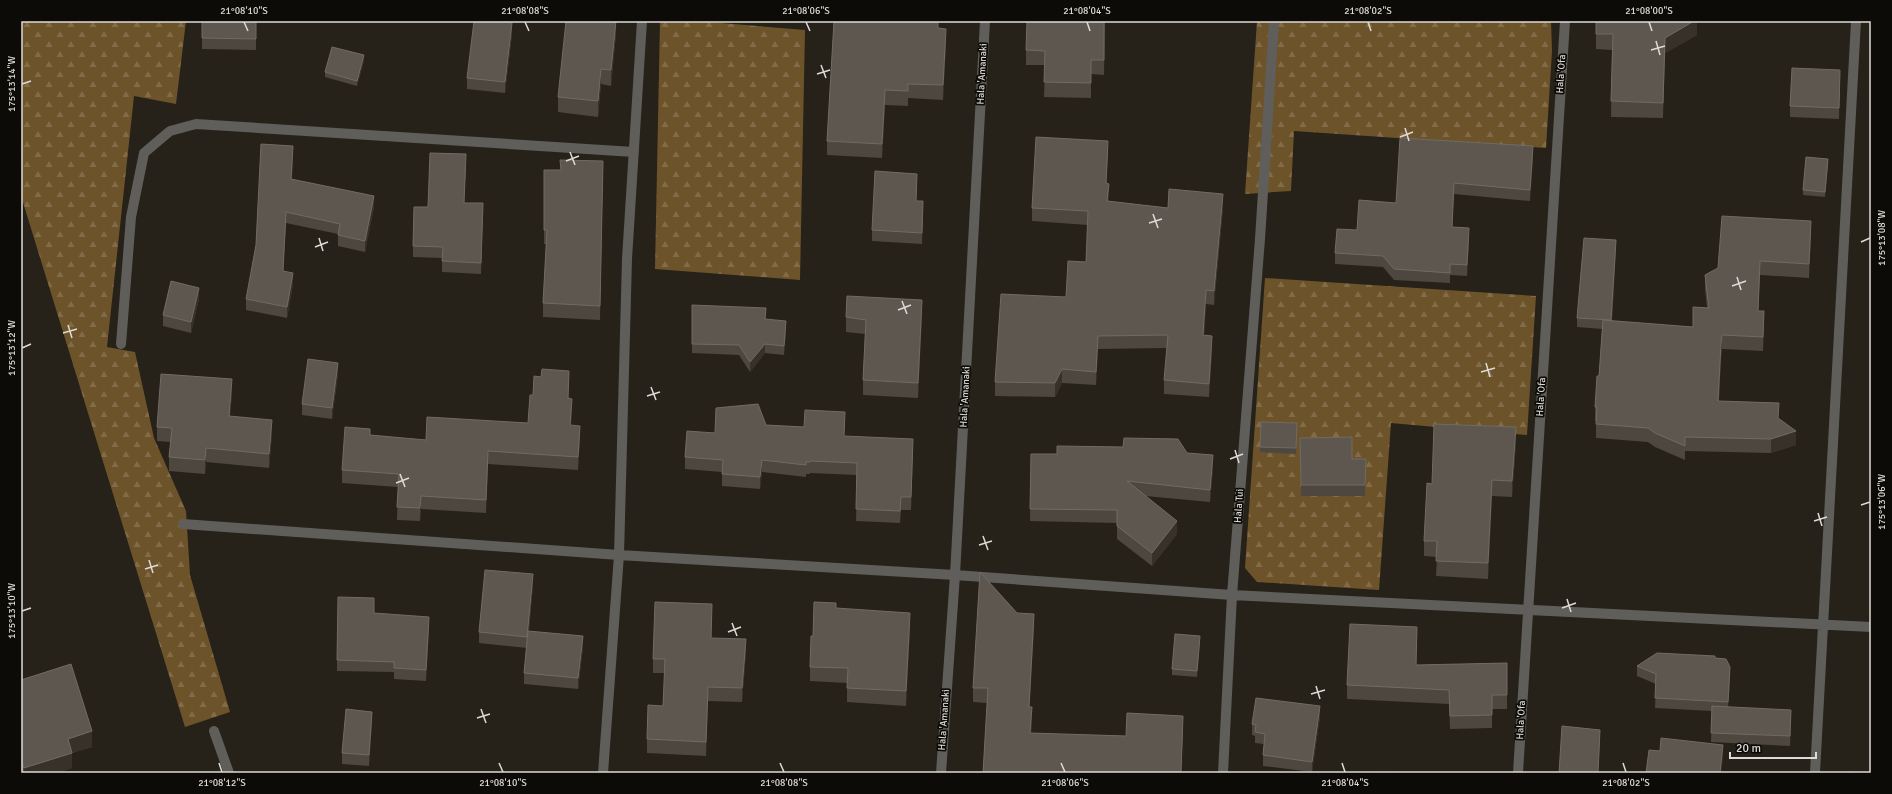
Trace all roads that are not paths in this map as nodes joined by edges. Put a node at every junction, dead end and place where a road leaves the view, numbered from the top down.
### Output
1 (642, 21) edge
2 (985, 21) edge
3 (1274, 21) edge
4 (1565, 21) edge
5 (1856, 21) edge
6 (634, 152) junction
7 (121, 344) dead end
8 (183, 524) dead end
9 (618, 554) junction
10 (955, 575) junction
11 (1232, 595) junction
12 (1528, 609) junction
13 (1822, 624) junction
14 (1871, 627) edge
15 (214, 731) dead end
16 (229, 773) edge
17 (603, 773) edge
18 (941, 773) edge
19 (1223, 773) edge
20 (1518, 773) edge
21 (1815, 773) edge

1 - 6 street
2 - 10 street, Hala 'Amanaki
3 - 11 street, Hala Tui
4 - 12 street, Hala 'Ofa
5 - 13 street
6 - 7 street
6 - 9 street
8 - 9 street
9 - 10 street
9 - 17 street
10 - 11 street
10 - 18 street, Hala 'Amanaki
11 - 12 street
11 - 19 street, Hala Tui
12 - 13 street
12 - 20 street, Hala 'Ofa
13 - 14 street
13 - 21 street
15 - 16 street

